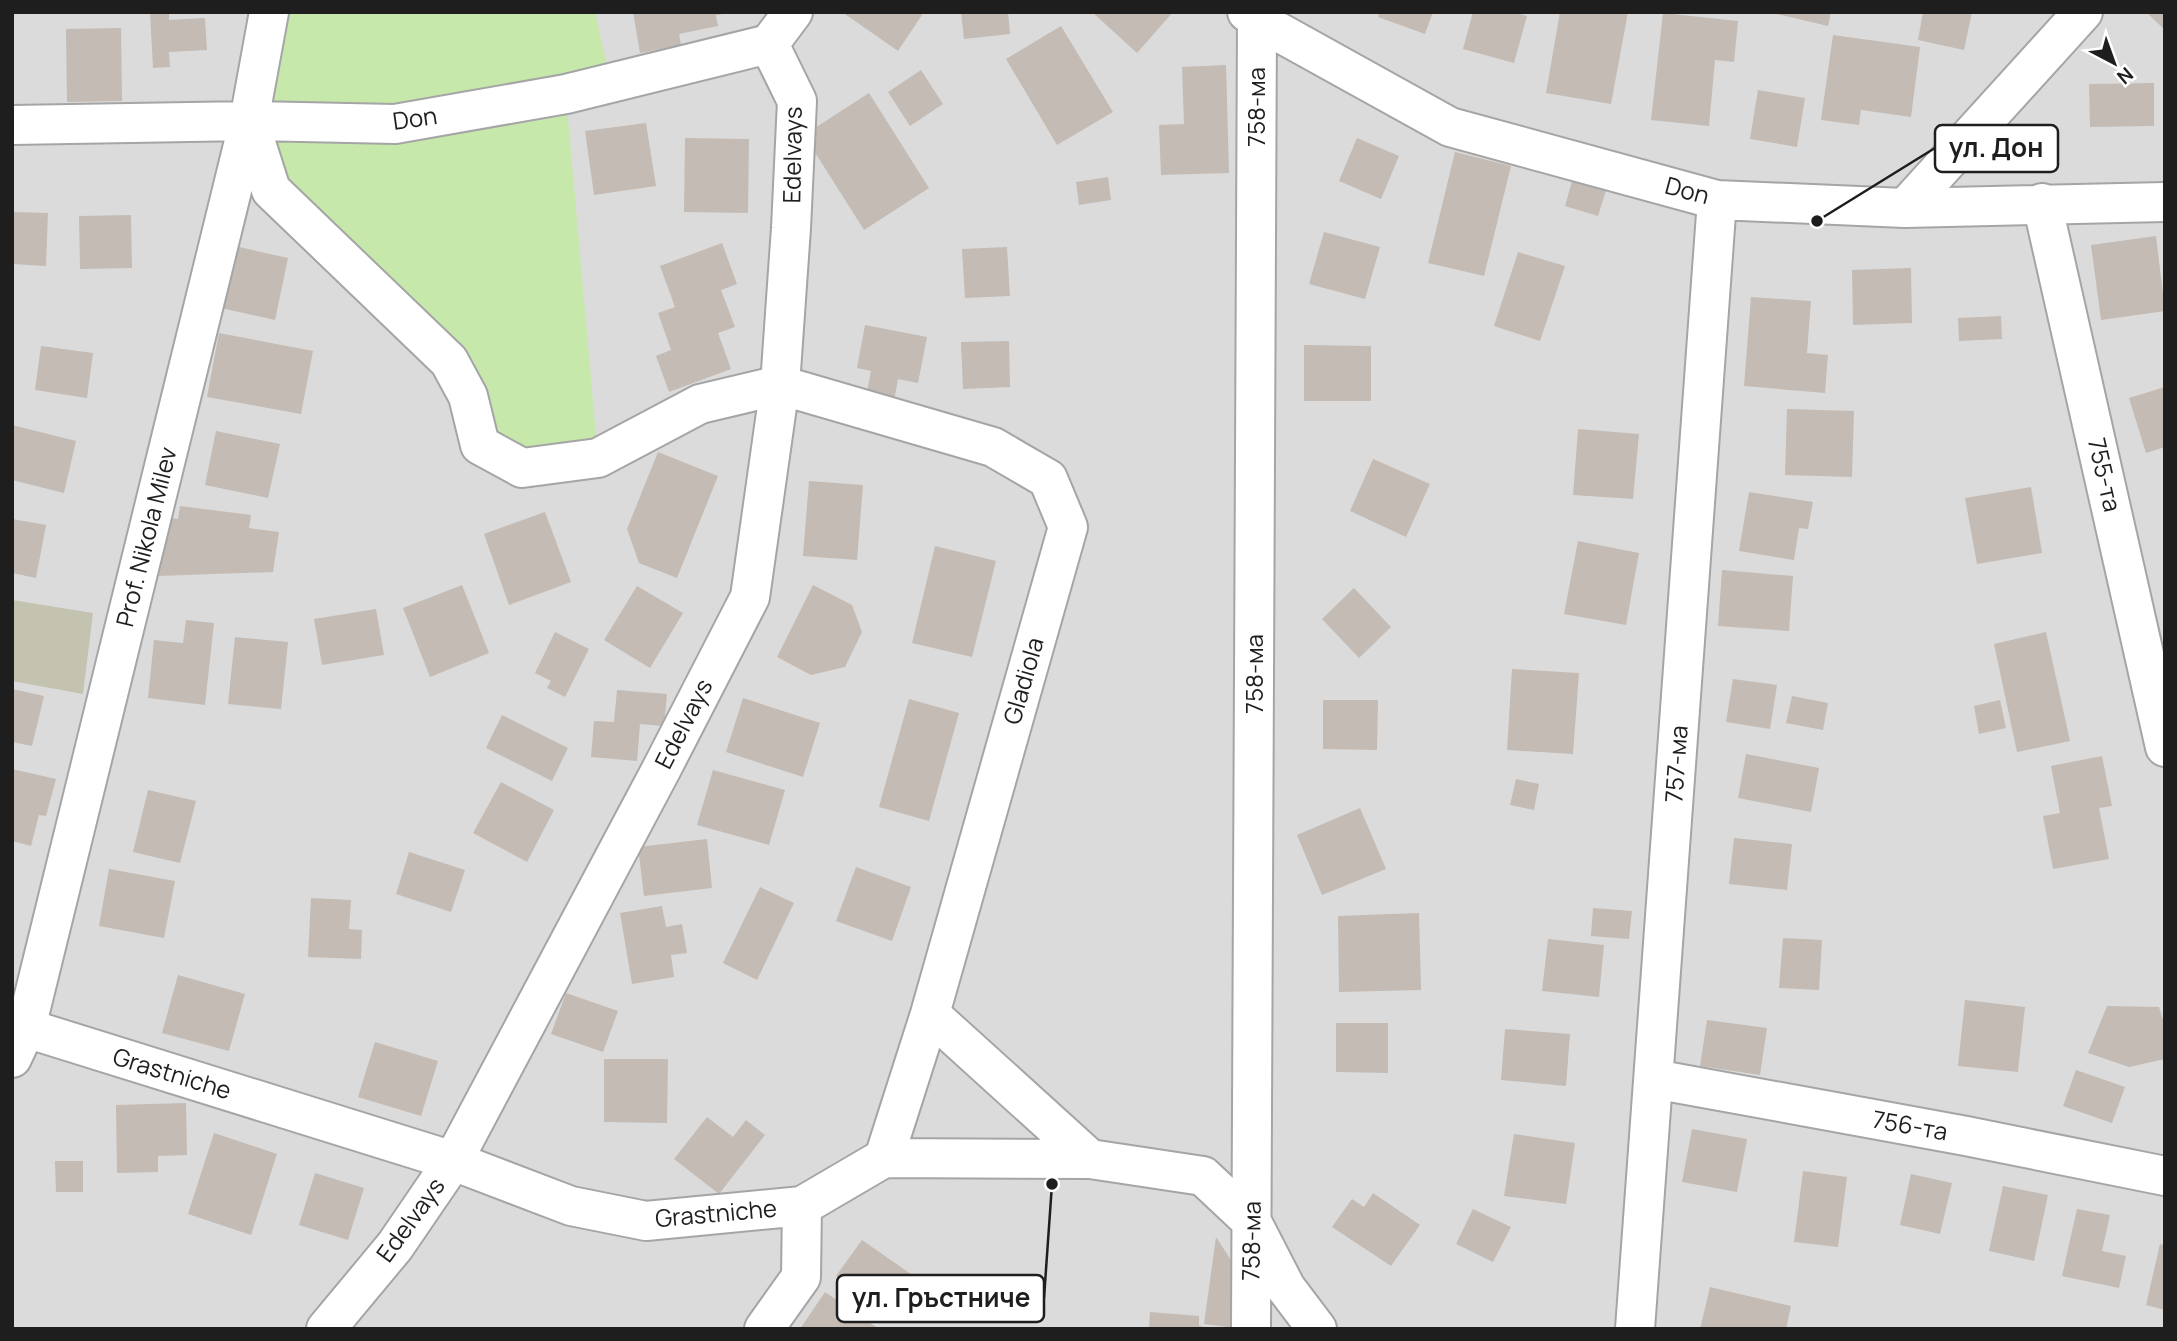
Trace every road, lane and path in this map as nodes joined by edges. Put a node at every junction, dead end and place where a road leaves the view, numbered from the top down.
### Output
1 (269, 12) edge
2 (793, 12) edge
3 (2083, 12) edge
4 (1252, 16) edge
5 (769, 44) junction
6 (249, 121) junction
7 (12, 125) edge
8 (1717, 200) junction
9 (2165, 202) edge
10 (2042, 203) junction
11 (1905, 208) junction
12 (780, 386) junction
13 (2165, 747) edge
14 (930, 1014) junction
15 (17, 1035) edge
16 (1654, 1079) junction
17 (884, 1158) junction
18 (1090, 1158) junction
19 (453, 1161) junction
20 (2165, 1176) edge
21 (802, 1206) junction
22 (1252, 1222) junction
23 (326, 1329) edge
24 (764, 1329) edge
25 (1251, 1329) edge
26 (1317, 1329) edge
27 (1635, 1329) edge

1 - 6 street, Prof. Nikola Milev
2 - 5 street
3 - 11 street
4 - 8 street, Don
4 - 22 street, 758-ма
5 - 6 street, Don
5 - 12 street, Edelvays
6 - 7 street, Don
6 - 12 street
6 - 15 street, Prof. Nikola Milev
8 - 11 street, Don
8 - 16 street, 757-ма
9 - 10 street, Don
10 - 11 street, Don
10 - 13 street, 755-та
12 - 14 street, Gladiola
12 - 19 street, Edelvays
14 - 17 street, Gladiola
14 - 18 street
15 - 19 street, Grastniche
16 - 20 street, 756-та
16 - 27 street, 757-ма
17 - 18 street
17 - 21 street, Grastniche
18 - 22 street
19 - 21 street, Grastniche
19 - 23 street, Edelvays
21 - 24 street
22 - 25 street, 758-ма
22 - 26 street

